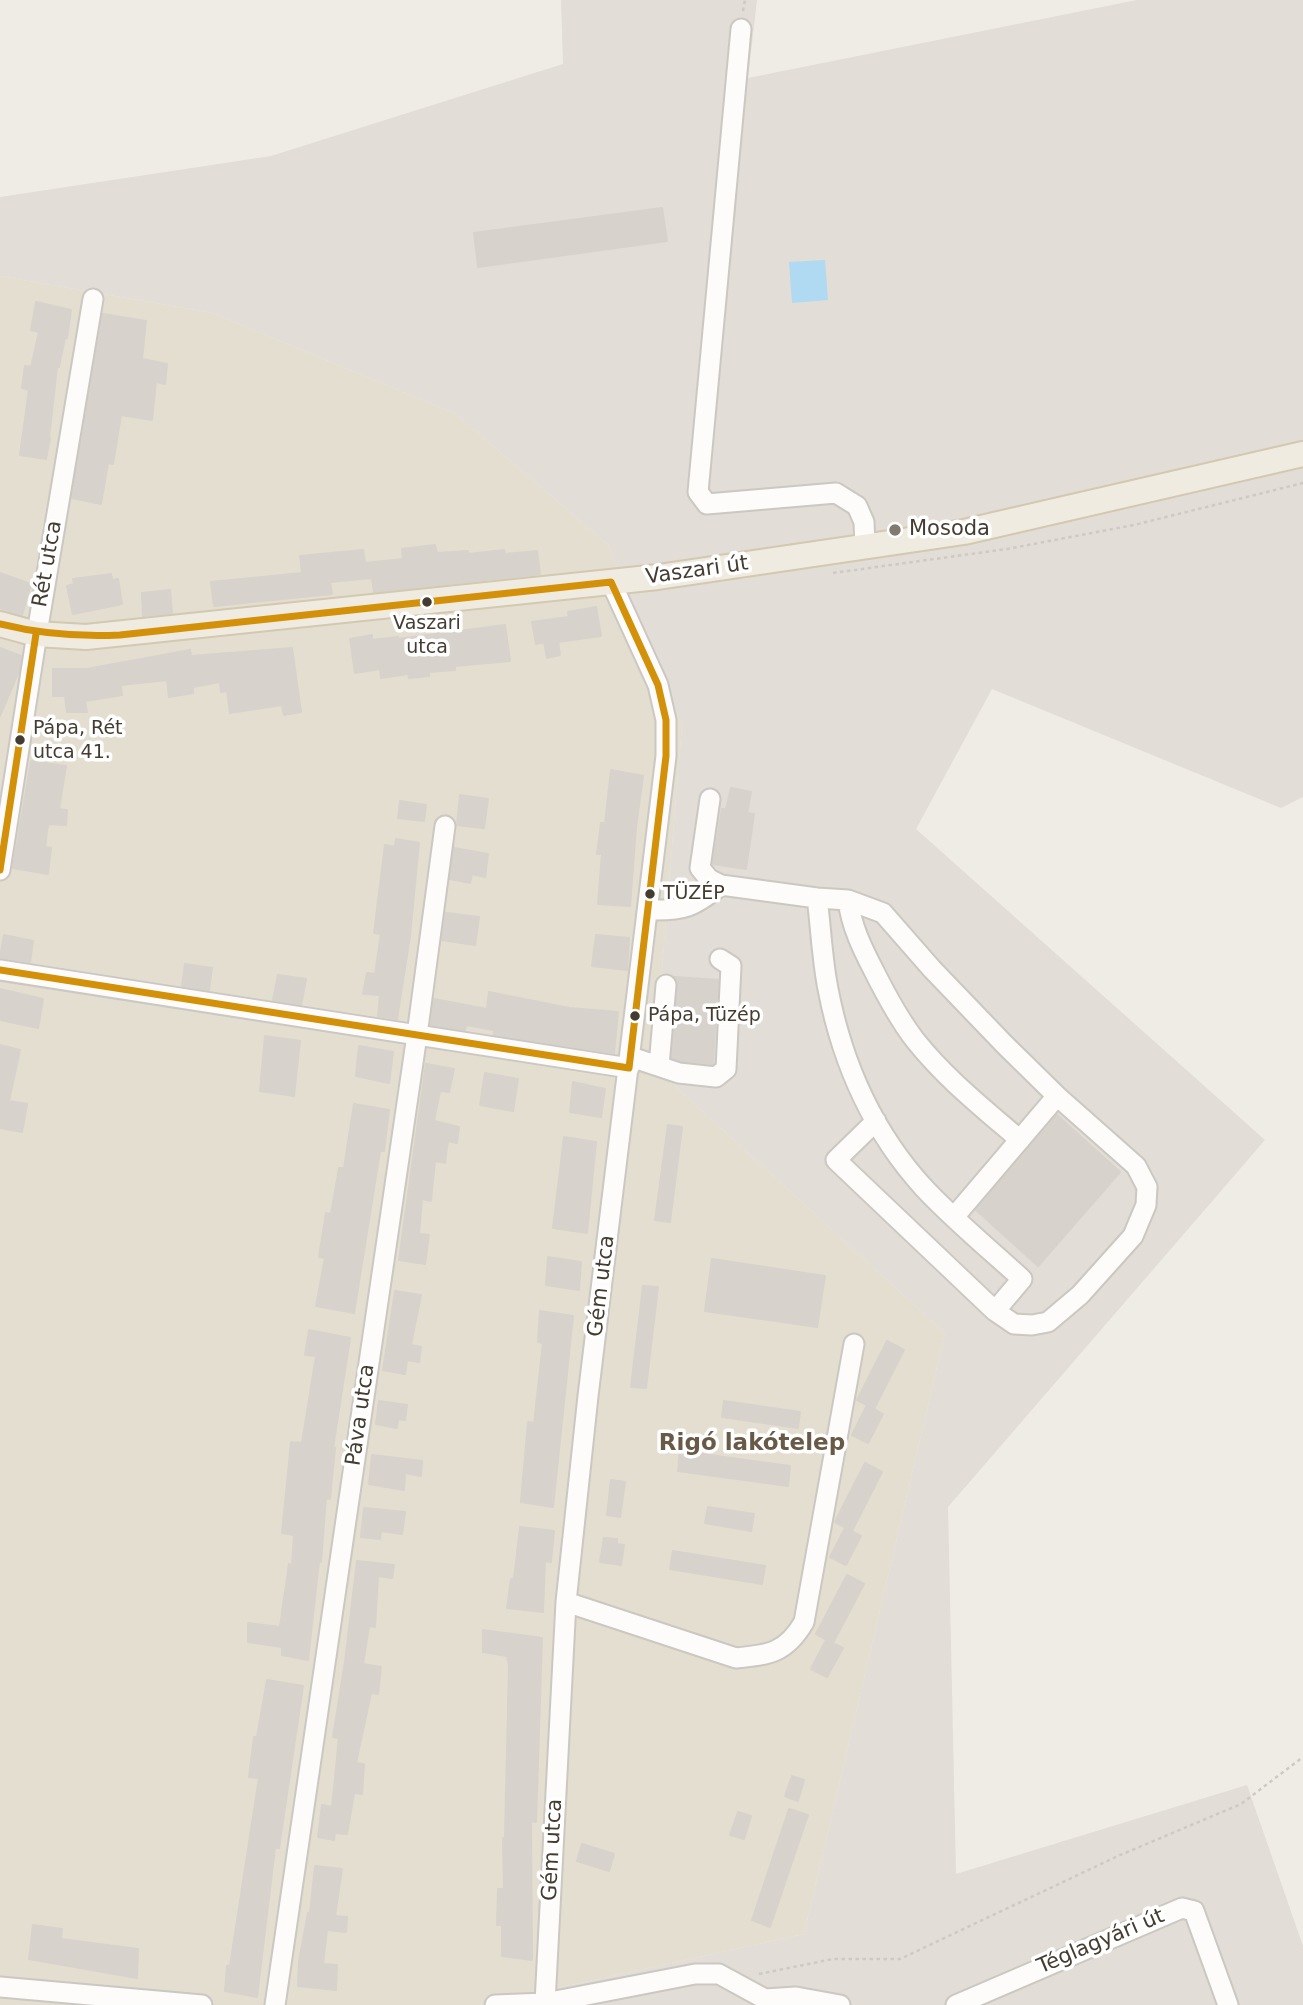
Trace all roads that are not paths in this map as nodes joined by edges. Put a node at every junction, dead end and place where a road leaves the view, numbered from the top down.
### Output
1 (741, 29) dead end
2 (93, 299) dead end
3 (1303, 454) edge
4 (864, 547) junction
5 (611, 582) junction
6 (0, 624) edge
7 (36, 634) junction
8 (710, 799) dead end
9 (445, 826) dead end
10 (0, 870) edge
11 (722, 885) junction
12 (817, 898) junction
13 (848, 900) junction
14 (649, 910) junction
15 (720, 959) dead end
16 (0, 970) edge
17 (666, 985) dead end
18 (416, 1035) junction
19 (630, 1062) junction
20 (659, 1066) junction
21 (1057, 1096) junction
22 (876, 1121) junction
23 (1020, 1140) junction
24 (954, 1217) junction
25 (995, 1311) junction
26 (854, 1343) dead end
27 (566, 1601) junction
28 (0, 1987) edge
29 (545, 2003) junction
30 (202, 2005) edge
31 (275, 2005) edge
32 (495, 2005) edge
33 (840, 2005) edge
34 (956, 2005) edge
35 (1228, 2005) edge

1 - 4 street
2 - 7 street, Rét utca
3 - 4 main road, Vaszari út
4 - 5 main road, Vaszari út
5 - 7 main road, Vaszari út
5 - 14 street, Gém utca
6 - 7 main road, Vaszari út
7 - 10 street, Rét utca
8 - 11 street
9 - 18 street, Páva utca
11 - 12 street
11 - 14 street
12 - 13 street
12 - 22 street
13 - 21 street
13 - 23 street
14 - 19 street, Gém utca
15 - 20 street
16 - 18 street
17 - 20 street
18 - 19 street
18 - 31 street, Páva utca
19 - 20 street
19 - 27 street, Gém utca
21 - 23 street
21 - 25 street
22 - 24 street
22 - 25 street
23 - 24 street
24 - 25 street
26 - 27 street
27 - 29 street, Gém utca
28 - 30 street
29 - 32 street
29 - 33 street
34 - 35 street, Téglagyári út

